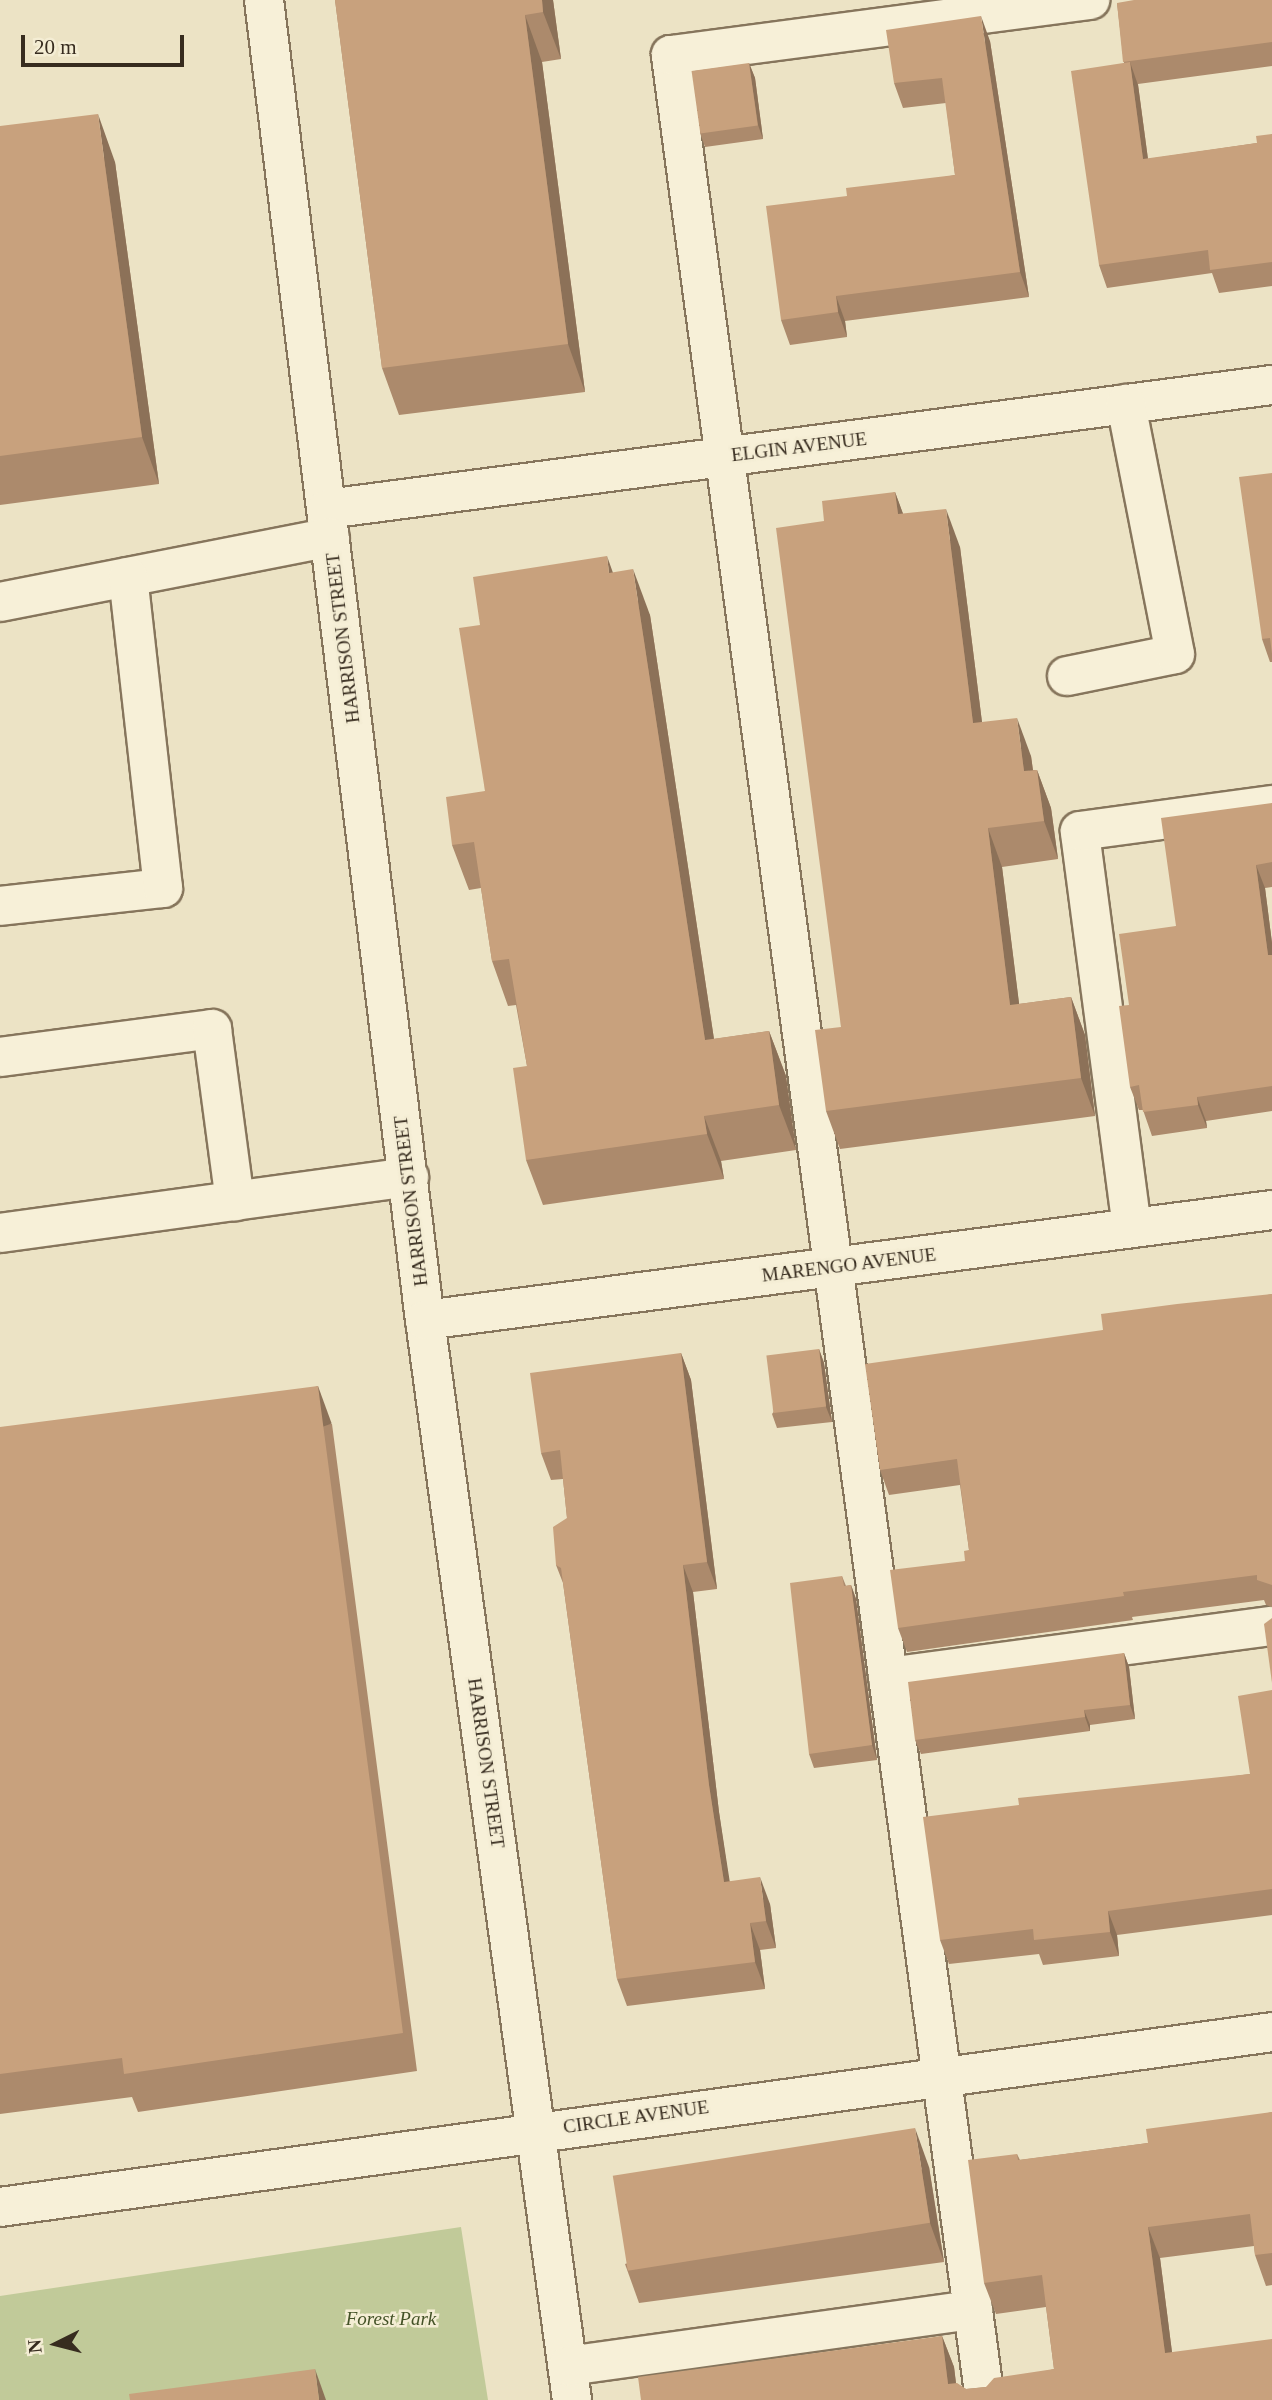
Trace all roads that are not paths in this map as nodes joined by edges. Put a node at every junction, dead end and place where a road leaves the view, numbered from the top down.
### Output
1 (264, 0) edge
2 (1090, 0) edge
3 (928, 11) edge
4 (1272, 385) edge
5 (1125, 404) junction
6 (725, 457) junction
7 (328, 523) junction
8 (128, 577) junction
9 (0, 602) edge
10 (1067, 676) dead end
11 (1272, 805) edge
12 (0, 906) edge
13 (0, 1057) edge
14 (409, 1177) junction
15 (236, 1201) junction
16 (1272, 1210) edge
17 (1132, 1228) junction
18 (0, 1233) edge
19 (833, 1267) junction
20 (425, 1320) junction
21 (1272, 1626) edge
22 (888, 1677) junction
23 (1272, 2032) edge
24 (942, 2076) junction
25 (537, 2131) junction
26 (0, 2207) edge
27 (973, 2310) junction
28 (570, 2383) edge
29 (985, 2400) edge

1 - 7 street, HARRISON STREET
2 - 3 street
3 - 6 street
4 - 5 street, ELGIN AVENUE
5 - 6 street, ELGIN AVENUE
5 - 10 street
6 - 7 street, ELGIN AVENUE
6 - 19 street
7 - 8 street, ELGIN AVENUE
7 - 14 street, HARRISON STREET
8 - 9 street, ELGIN AVENUE
8 - 12 street
11 - 17 street
13 - 15 street
14 - 15 street
14 - 20 street, HARRISON STREET
15 - 18 street
16 - 17 street, MARENGO AVENUE
17 - 19 street, MARENGO AVENUE
19 - 20 street, MARENGO AVENUE
19 - 22 street
20 - 25 street, HARRISON STREET
21 - 22 street
22 - 24 street
23 - 24 street, CIRCLE AVENUE
24 - 25 street, CIRCLE AVENUE
24 - 27 street
25 - 26 street, CIRCLE AVENUE
25 - 28 street, HARRISON STREET
27 - 28 street
27 - 29 street

